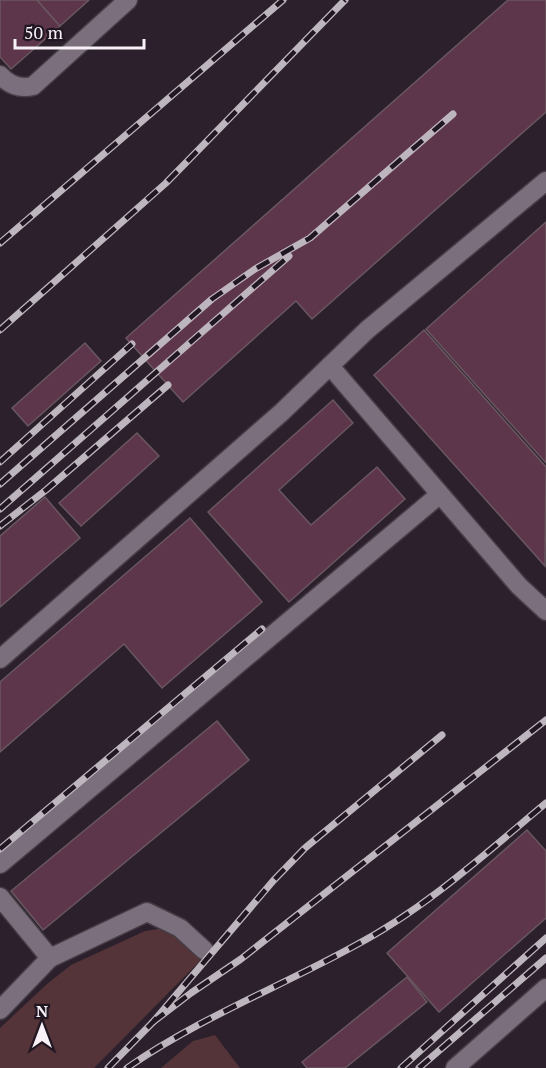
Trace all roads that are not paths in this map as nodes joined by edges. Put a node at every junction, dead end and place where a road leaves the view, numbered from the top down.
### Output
1 (129, 0) edge
2 (0, 75) edge
3 (546, 181) edge
4 (330, 366) junction
5 (439, 495) junction
6 (546, 611) edge
7 (0, 659) edge
8 (0, 864) edge
9 (0, 897) edge
10 (204, 950) dead end
11 (50, 958) junction
12 (546, 988) edge
13 (0, 1010) edge
14 (455, 1068) edge

1 - 2 street
3 - 4 street
4 - 5 street
4 - 7 street
5 - 6 street
5 - 8 street
9 - 11 street
10 - 11 street
11 - 13 street
12 - 14 street

